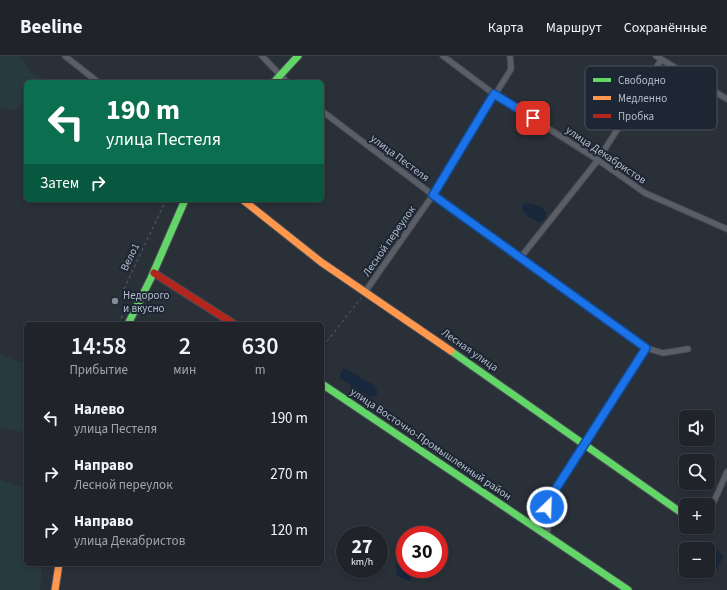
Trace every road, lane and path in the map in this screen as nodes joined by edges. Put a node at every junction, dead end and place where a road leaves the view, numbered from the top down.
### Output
1 (65, 56) edge
2 (262, 56) edge
3 (298, 56) edge
4 (443, 56) edge
5 (510, 56) edge
6 (656, 56) edge
7 (661, 60) junction
8 (657, 66) edge
9 (671, 66) edge
10 (279, 76) junction
11 (95, 80) edge
12 (276, 80) edge
13 (284, 80) edge
14 (717, 93) edge
15 (494, 94) junction
16 (727, 99) edge
17 (324, 113) edge
18 (617, 130) edge
19 (598, 160) junction
20 (433, 195) junction
21 (165, 202) edge
22 (184, 202) edge
23 (246, 202) edge
24 (727, 228) edge
25 (521, 257) junction
26 (154, 273) junction
27 (365, 292) junction
28 (120, 322) edge
29 (129, 322) edge
30 (231, 322) edge
31 (324, 343) edge
32 (646, 348) junction
33 (688, 349) dead end
34 (324, 385) edge
35 (584, 443) junction
36 (727, 472) edge
37 (715, 499) edge
38 (679, 511) edge
39 (546, 536) junction
40 (59, 566) edge
41 (619, 587) edge
42 (55, 590) edge
43 (628, 590) edge

1 - 11 street
2 - 10 street
3 - 10 street
4 - 15 street, улица Декабристов
5 - 15 street, Лесной переулок
6 - 7 street
7 - 8 street
7 - 9 street
10 - 12 street
10 - 13 street
14 - 16 street
15 - 19 street, улица Декабристов
15 - 20 street, Лесной переулок
17 - 20 street, улица Пестеля
18 - 19 street
19 - 24 street, улица Декабристов
19 - 25 street
20 - 25 street, улица Пестеля
20 - 27 street, Лесной переулок
21 - 28 path, Вело1
22 - 26 street
23 - 27 street, Лесная улица
25 - 32 street, улица Пестеля
26 - 29 street
26 - 30 street
27 - 31 path
27 - 35 street, Лесная улица
32 - 33 street, улица Пестеля
32 - 35 street
34 - 39 street, улица Восточно-Промышленный район
35 - 38 street, Лесная улица
35 - 39 street
36 - 37 street
39 - 41 street, улица Восточно-Промышленный район
40 - 42 street
41 - 43 street, улица Восточно-Промышленный район

